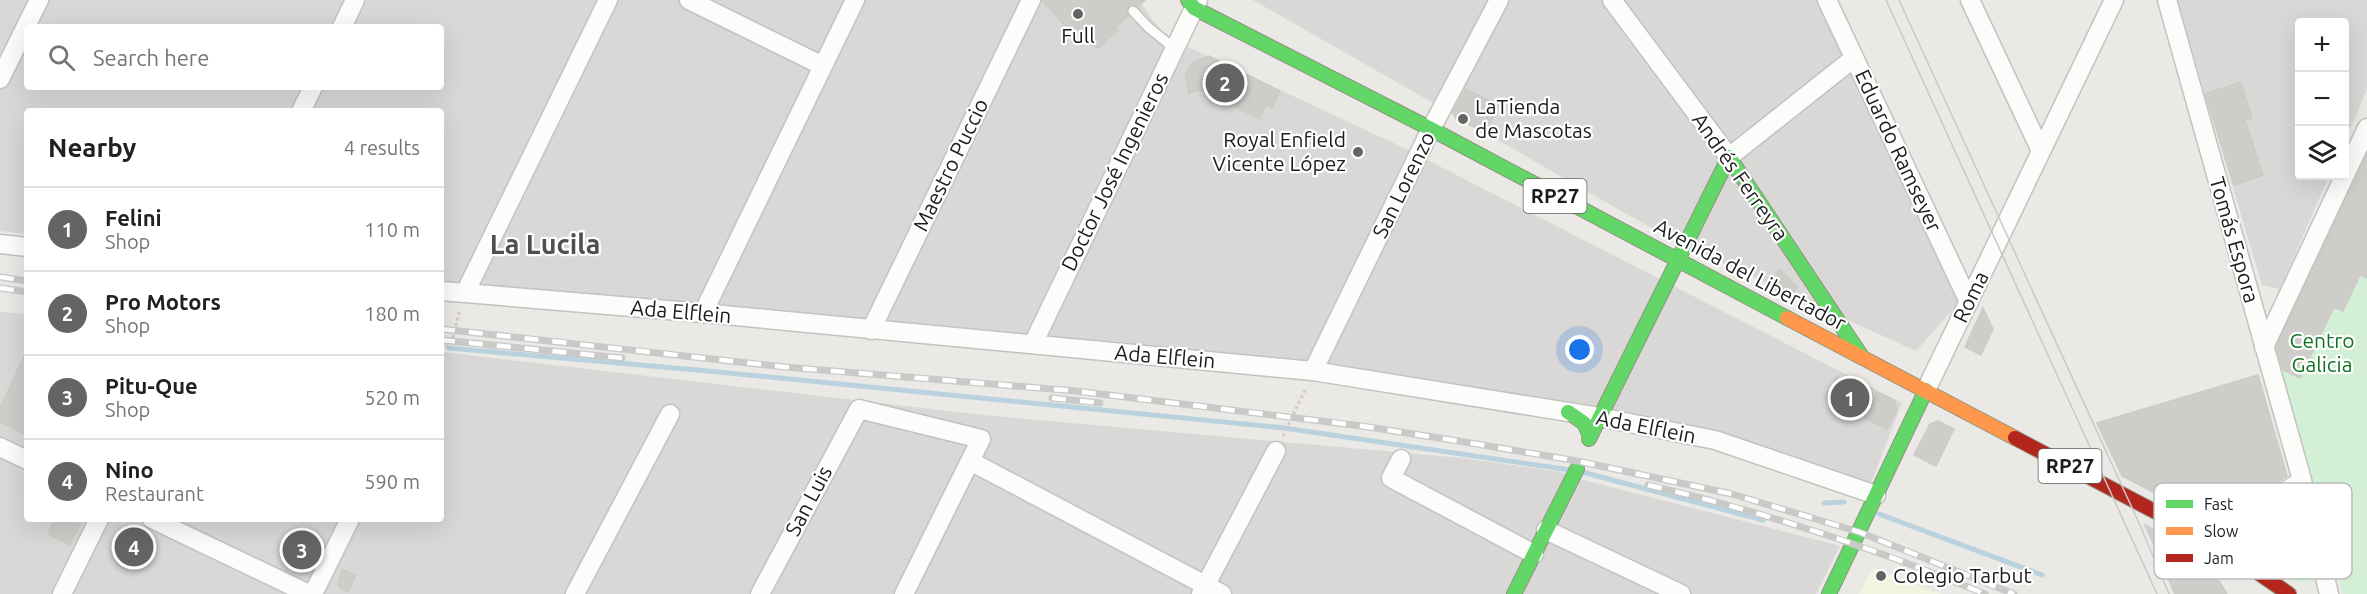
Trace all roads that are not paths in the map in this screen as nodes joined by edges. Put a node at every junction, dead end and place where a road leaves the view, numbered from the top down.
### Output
1 (39, 0) edge
2 (355, 0) edge
3 (608, 0) edge
4 (689, 0) edge
5 (855, 0) edge
6 (1031, 0) edge
7 (1499, 0) edge
8 (1612, 0) edge
9 (1827, 0) edge
10 (1970, 0) edge
11 (2114, 0) edge
12 (2167, 0) edge
13 (1193, 3) edge
14 (1132, 11) dead end
15 (27, 24) edge
16 (343, 24) edge
17 (24, 30) edge
18 (1174, 48) junction
19 (1854, 58) junction
20 (824, 66) junction
21 (0, 79) edge
22 (312, 90) edge
23 (302, 108) edge
24 (2367, 128) edge
25 (1431, 129) junction
26 (2041, 151) junction
27 (1729, 157) junction
28 (0, 244) edge
29 (24, 247) edge
30 (1679, 262) junction
31 (444, 291) edge
32 (465, 293) junction
33 (1969, 302) junction
34 (703, 313) junction
35 (871, 330) junction
36 (1033, 344) junction
37 (2264, 347) junction
38 (1862, 357) junction
39 (1313, 371) junction
40 (1926, 390) junction
41 (1568, 412) junction
42 (670, 414) dead end
43 (1599, 417) junction
44 (1620, 421) junction
45 (1590, 437) junction
46 (0, 447) edge
47 (1276, 451) road end
48 (24, 459) edge
49 (1401, 459) dead end
50 (970, 461) junction
51 (1577, 469) dead end
52 (2302, 480) junction
53 (2297, 483) edge
54 (2303, 483) edge
55 (2133, 486) dead end
56 (1876, 495) junction
57 (2154, 503) edge
58 (2154, 511) edge
59 (98, 522) edge
60 (158, 522) edge
61 (348, 522) edge
62 (1546, 530) junction
63 (1533, 554) junction
64 (2267, 579) edge
65 (2325, 579) edge
66 (1203, 590) edge
67 (62, 594) edge
68 (311, 594) edge
69 (575, 594) edge
70 (760, 594) edge
71 (904, 594) edge
72 (1222, 594) edge
73 (1514, 594) edge
74 (1681, 594) edge
75 (1829, 594) edge
76 (2289, 594) edge
77 (2329, 594) edge

1 - 15 street
2 - 16 street
3 - 32 street
4 - 20 street
5 - 20 street
6 - 35 street, Maestro Puccio
7 - 25 street, San Lorenzo
8 - 27 street, Andrés Ferreyra
9 - 19 street, Eduardo Ramseyer
10 - 26 street
11 - 26 street, Roma
12 - 37 street, Tomás Espora
13 - 18 street, Doctor José Ingenieros
13 - 25 main road, Avenida del Libertador / RP27
14 - 18 lane
17 - 21 street
18 - 36 street, Doctor José Ingenieros
19 - 27 street
19 - 33 street, Eduardo Ramseyer
20 - 34 street
22 - 23 street
24 - 37 street
25 - 30 main road, Avenida del Libertador / RP27
25 - 39 street, San Lorenzo
26 - 33 street, Roma
27 - 30 main road
27 - 38 main road, Andrés Ferreyra
28 - 29 street
30 - 38 main road, Avenida del Libertador / RP27
30 - 43 main road
31 - 32 street, Ada Elflein
32 - 34 street, Ada Elflein
33 - 40 street, Roma
34 - 35 street, Ada Elflein
35 - 36 street, Ada Elflein
36 - 39 street, Ada Elflein
37 - 52 street, Tomás Espora
38 - 40 main road, Avenida del Libertador / RP27
39 - 41 street, Ada Elflein
40 - 56 main road, Roma
40 - 58 main road, Avenida del Libertador / RP27
41 - 43 street, Ada Elflein
41 - 45 main road
42 - 69 street
43 - 44 street, Ada Elflein
43 - 45 main road
44 - 45 main road
44 - 56 street, Ada Elflein
46 - 48 street
47 - 66 street
49 - 63 street
50 - 66 street
50 - 70 street, San Luis
50 - 71 street
51 - 62 main road
52 - 53 street
52 - 54 street, Tomás Espora
55 - 57 lane
56 - 75 main road, Roma
59 - 67 street
60 - 68 street
61 - 68 street
62 - 63 main road
62 - 74 street
63 - 73 main road
64 - 76 main road, Avenida del Libertador / RP27
65 - 77 street, Tomás Espora
66 - 72 street

